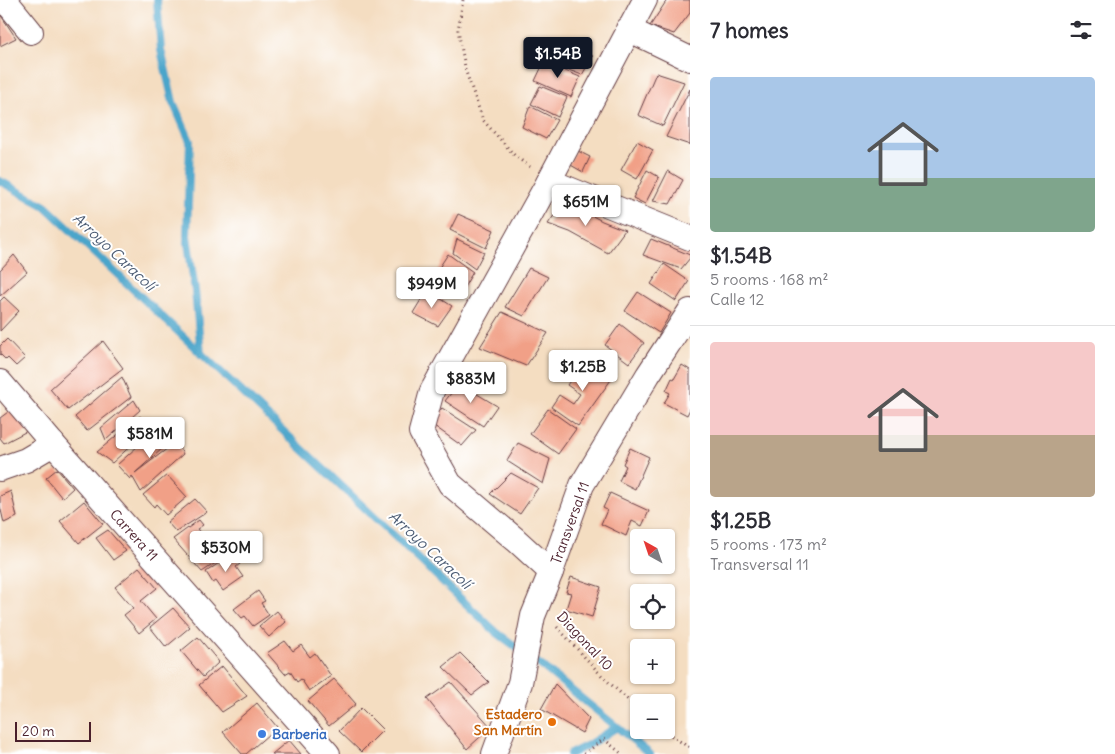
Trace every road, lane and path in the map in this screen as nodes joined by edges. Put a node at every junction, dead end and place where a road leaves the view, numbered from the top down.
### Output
1 (5, 0) edge
2 (463, 0) edge
3 (645, 0) edge
4 (628, 29) junction
5 (31, 32) dead end
6 (690, 60) edge
7 (549, 181) junction
8 (690, 238) edge
9 (690, 311) edge
10 (0, 382) edge
11 (53, 444) junction
12 (0, 469) edge
13 (551, 572) junction
14 (536, 611) junction
15 (630, 702) edge
16 (675, 738) edge
17 (690, 748) edge
18 (328, 754) edge
19 (494, 754) edge
20 (584, 754) edge
21 (622, 754) edge

1 - 5 street
2 - 7 path
3 - 4 street
4 - 6 street
4 - 7 street
7 - 8 street
7 - 13 street
9 - 13 street, Transversal 11
10 - 11 street, Carrera 11
11 - 12 street
11 - 18 street, Carrera 11
13 - 14 street, Transversal 11
14 - 15 path, Diagonal 10
14 - 19 street, Transversal 11
16 - 17 path
20 - 21 path

